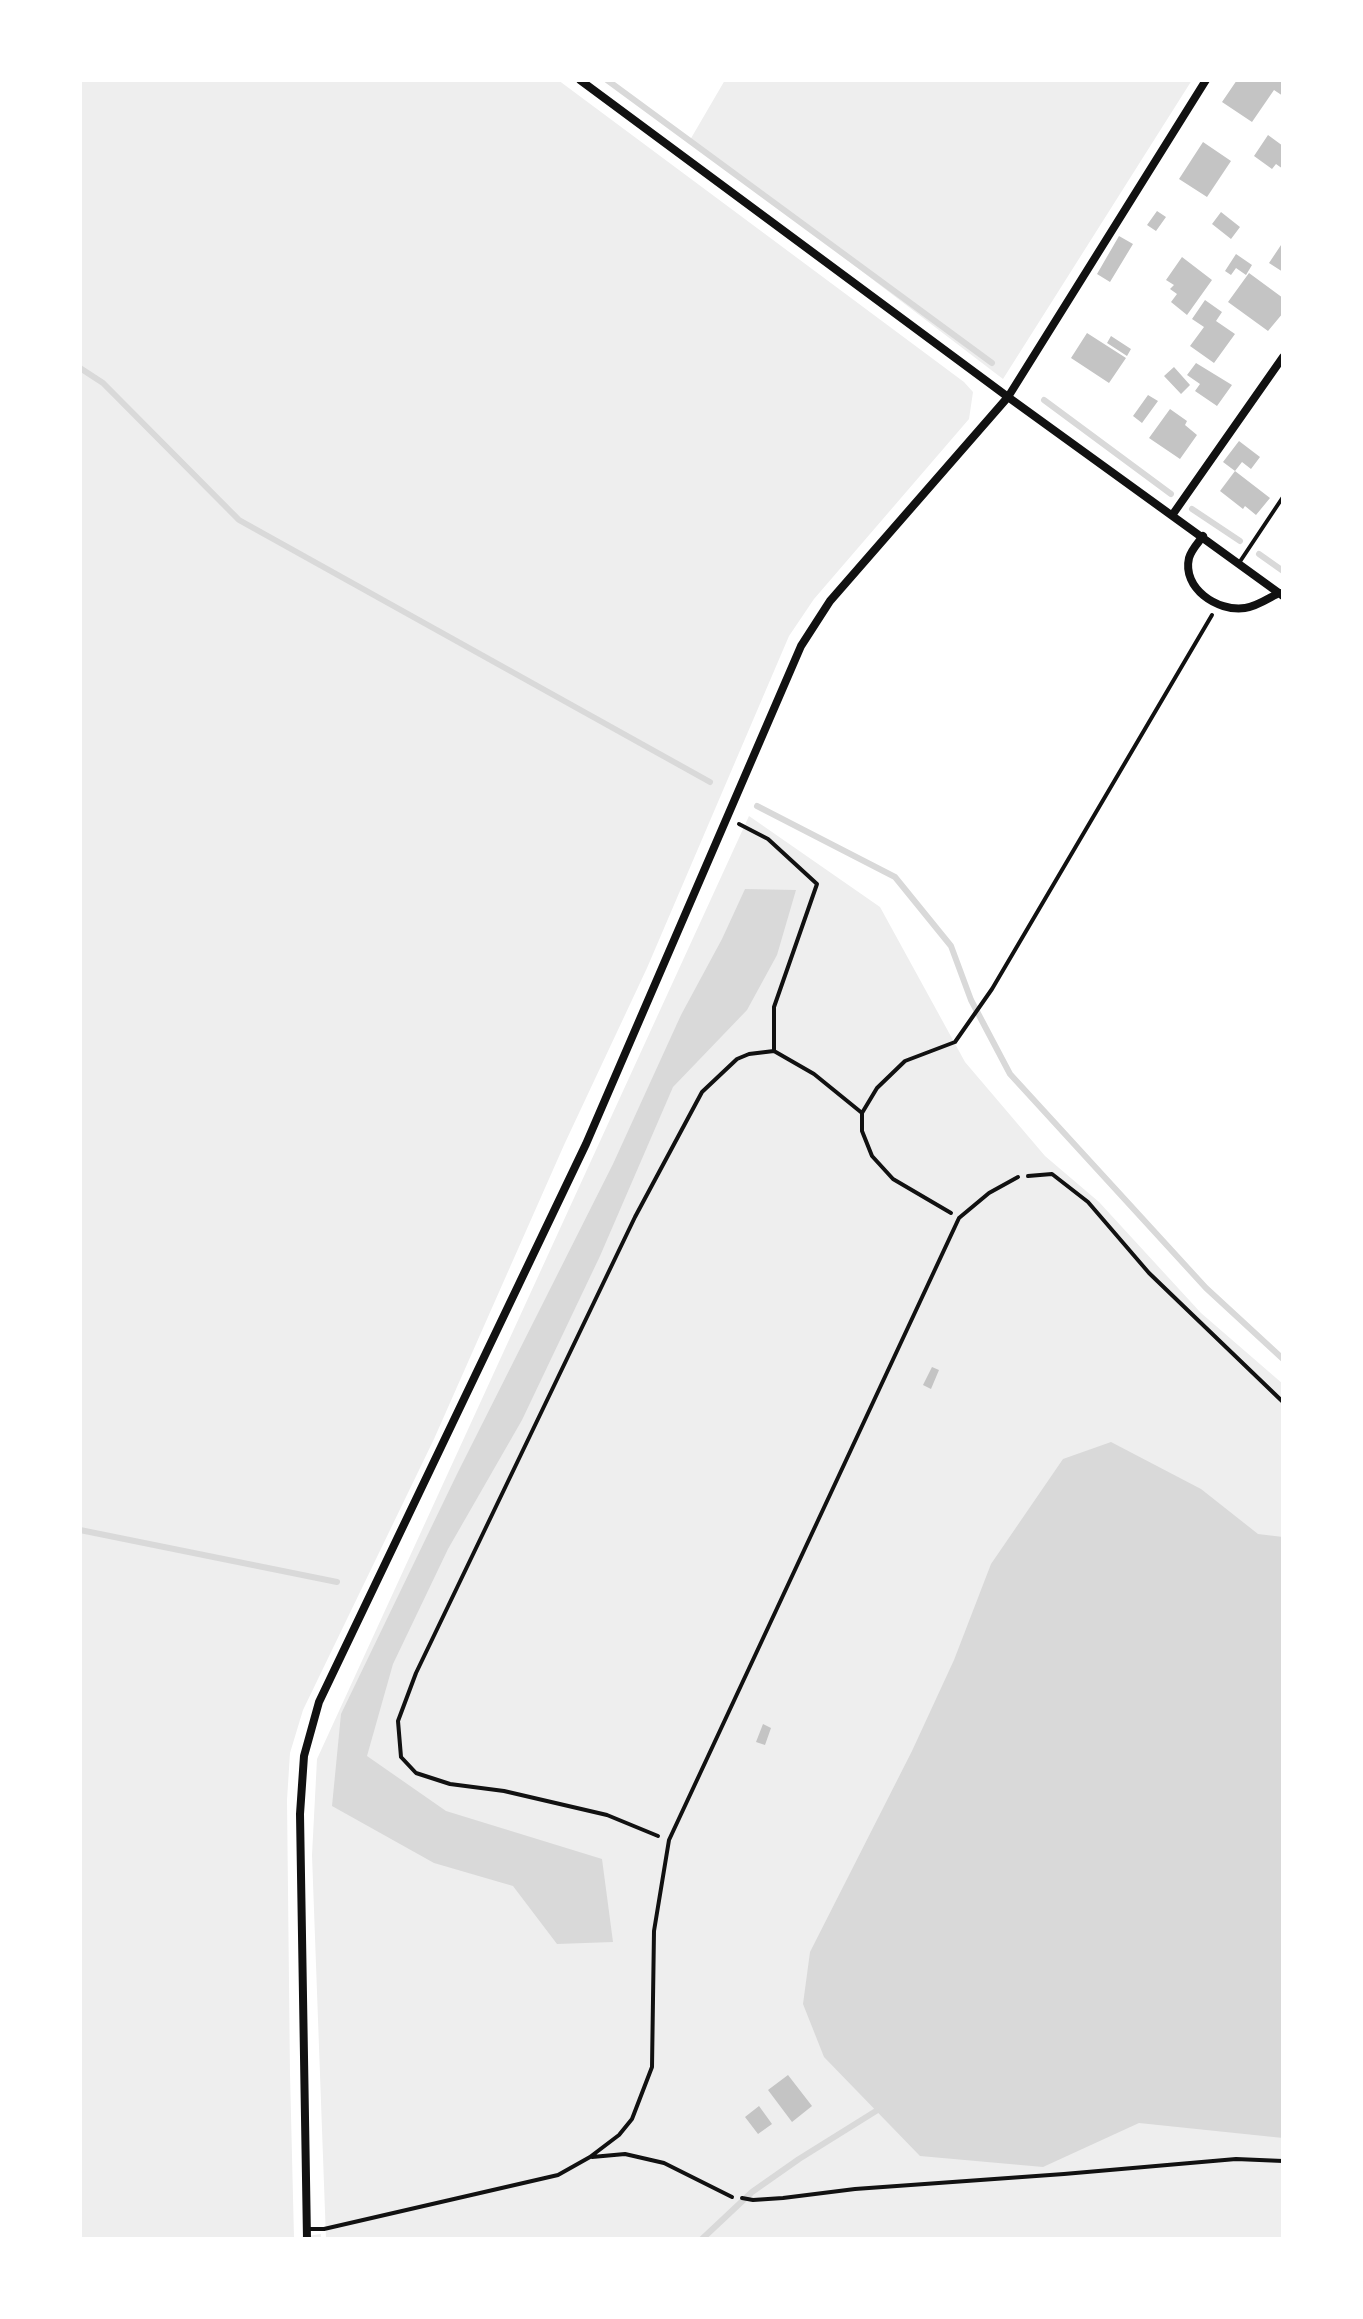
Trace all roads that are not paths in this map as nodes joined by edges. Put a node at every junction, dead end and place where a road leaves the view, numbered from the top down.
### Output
1 (580, 80) edge
2 (1206, 80) edge
3 (1283, 357) edge
4 (1008, 397) junction
5 (1283, 497) edge
6 (1173, 514) junction
7 (1203, 536) junction
8 (1239, 563) junction
9 (1281, 594) edge
10 (1018, 1177) road end
11 (590, 2157) junction
12 (732, 2197) dead end
13 (308, 2234) edge

1 - 4 street
2 - 4 street
3 - 6 street
4 - 6 street
4 - 13 street
5 - 8 lane
6 - 7 street
7 - 8 street
7 - 9 street
8 - 9 street
10 - 11 lane
11 - 12 lane
11 - 13 lane

